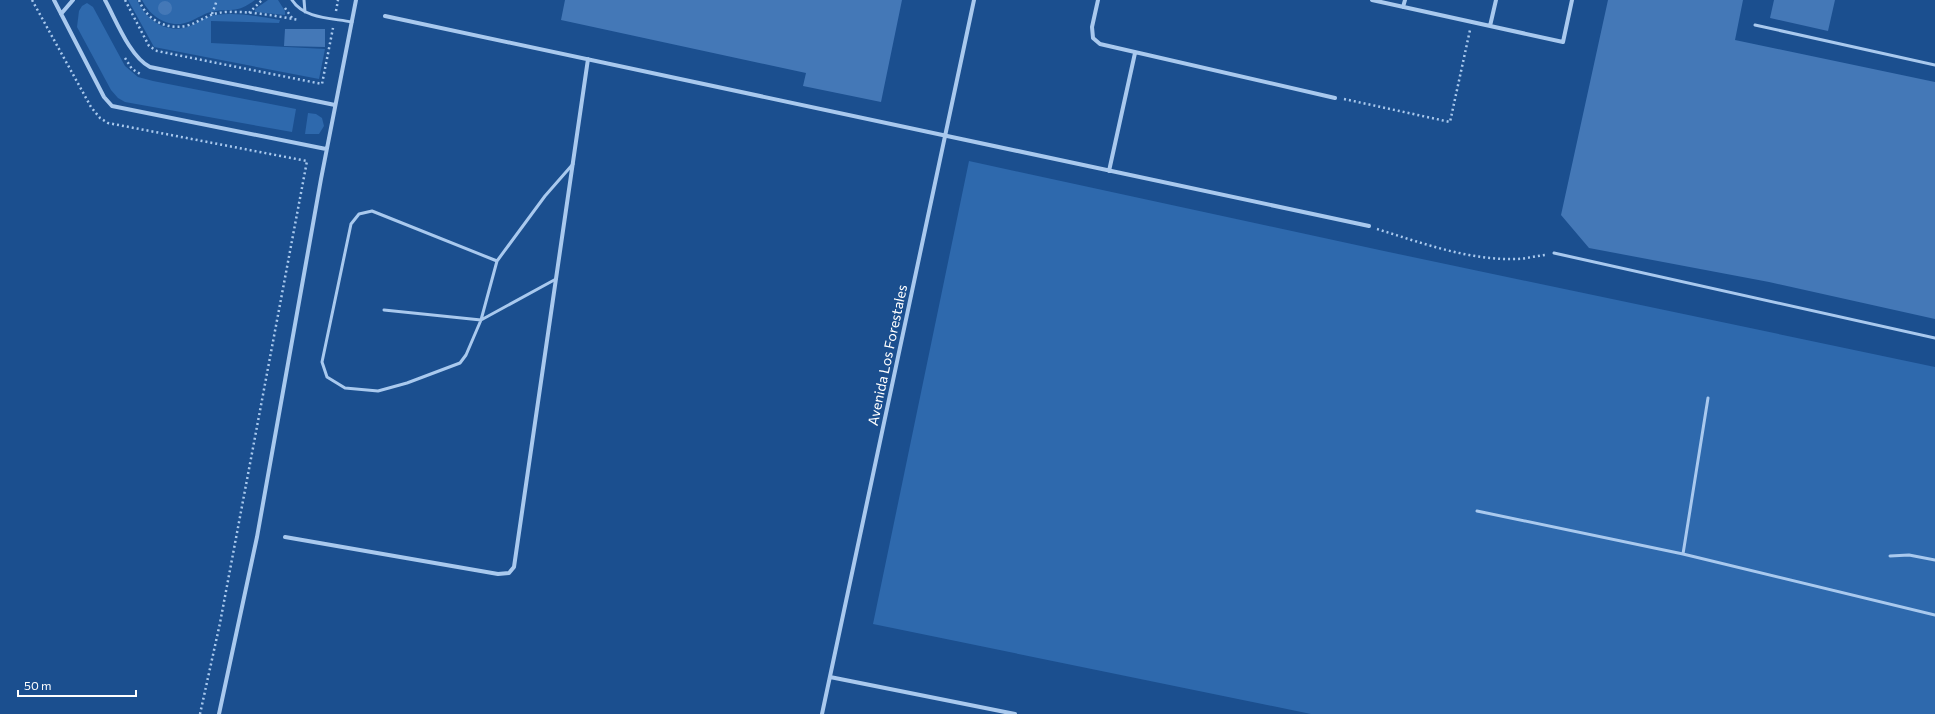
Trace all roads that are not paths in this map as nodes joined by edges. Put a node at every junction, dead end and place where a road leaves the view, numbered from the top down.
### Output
1 (54, 0) edge
2 (73, 0) edge
3 (105, 0) edge
4 (292, 0) edge
5 (304, 0) edge
6 (356, 0) edge
7 (974, 0) edge
8 (1098, 0) edge
9 (1372, 0) edge
10 (1405, 0) edge
11 (1496, 0) edge
12 (1572, 0) edge
13 (1403, 7) junction
14 (305, 12) junction
15 (61, 14) junction
16 (386, 16) dead end
17 (352, 22) junction
18 (1755, 25) dead end
19 (1490, 26) junction
20 (1135, 53) junction
21 (588, 59) junction
22 (1935, 64) edge
23 (1336, 98) road end
24 (335, 105) junction
25 (946, 136) junction
26 (326, 150) junction
27 (573, 164) junction
28 (1109, 171) junction
29 (1369, 226) road end
30 (1554, 253) road end
31 (497, 261) junction
32 (556, 279) junction
33 (384, 310) dead end
34 (481, 320) junction
35 (1935, 338) edge
36 (1708, 398) dead end
37 (1477, 511) dead end
38 (285, 537) dead end
39 (1683, 554) junction
40 (1890, 556) dead end
41 (1935, 560) edge
42 (1935, 615) edge
43 (830, 677) junction
44 (218, 714) edge
45 (822, 714) edge
46 (1014, 714) edge

1 - 15 street
2 - 15 street
3 - 24 street
4 - 14 lane
5 - 14 lane
6 - 17 street
7 - 25 street, Avenida Los Forestales
8 - 20 street
9 - 13 street
10 - 13 street
11 - 19 street
12 - 19 street
13 - 19 street
14 - 17 lane
15 - 26 street
16 - 21 street
17 - 24 street
18 - 22 lane
20 - 23 street
20 - 28 street
21 - 25 street
21 - 27 street
24 - 26 street
25 - 28 street
25 - 43 street, Avenida Los Forestales
26 - 44 street
27 - 31 lane
27 - 32 street
28 - 29 street
30 - 35 lane
31 - 34 lane
31 - 34 lane
32 - 34 lane
32 - 38 street
33 - 34 lane
36 - 39 lane
37 - 39 lane
39 - 42 lane
40 - 41 lane
43 - 45 street, Avenida Los Forestales
43 - 46 street

